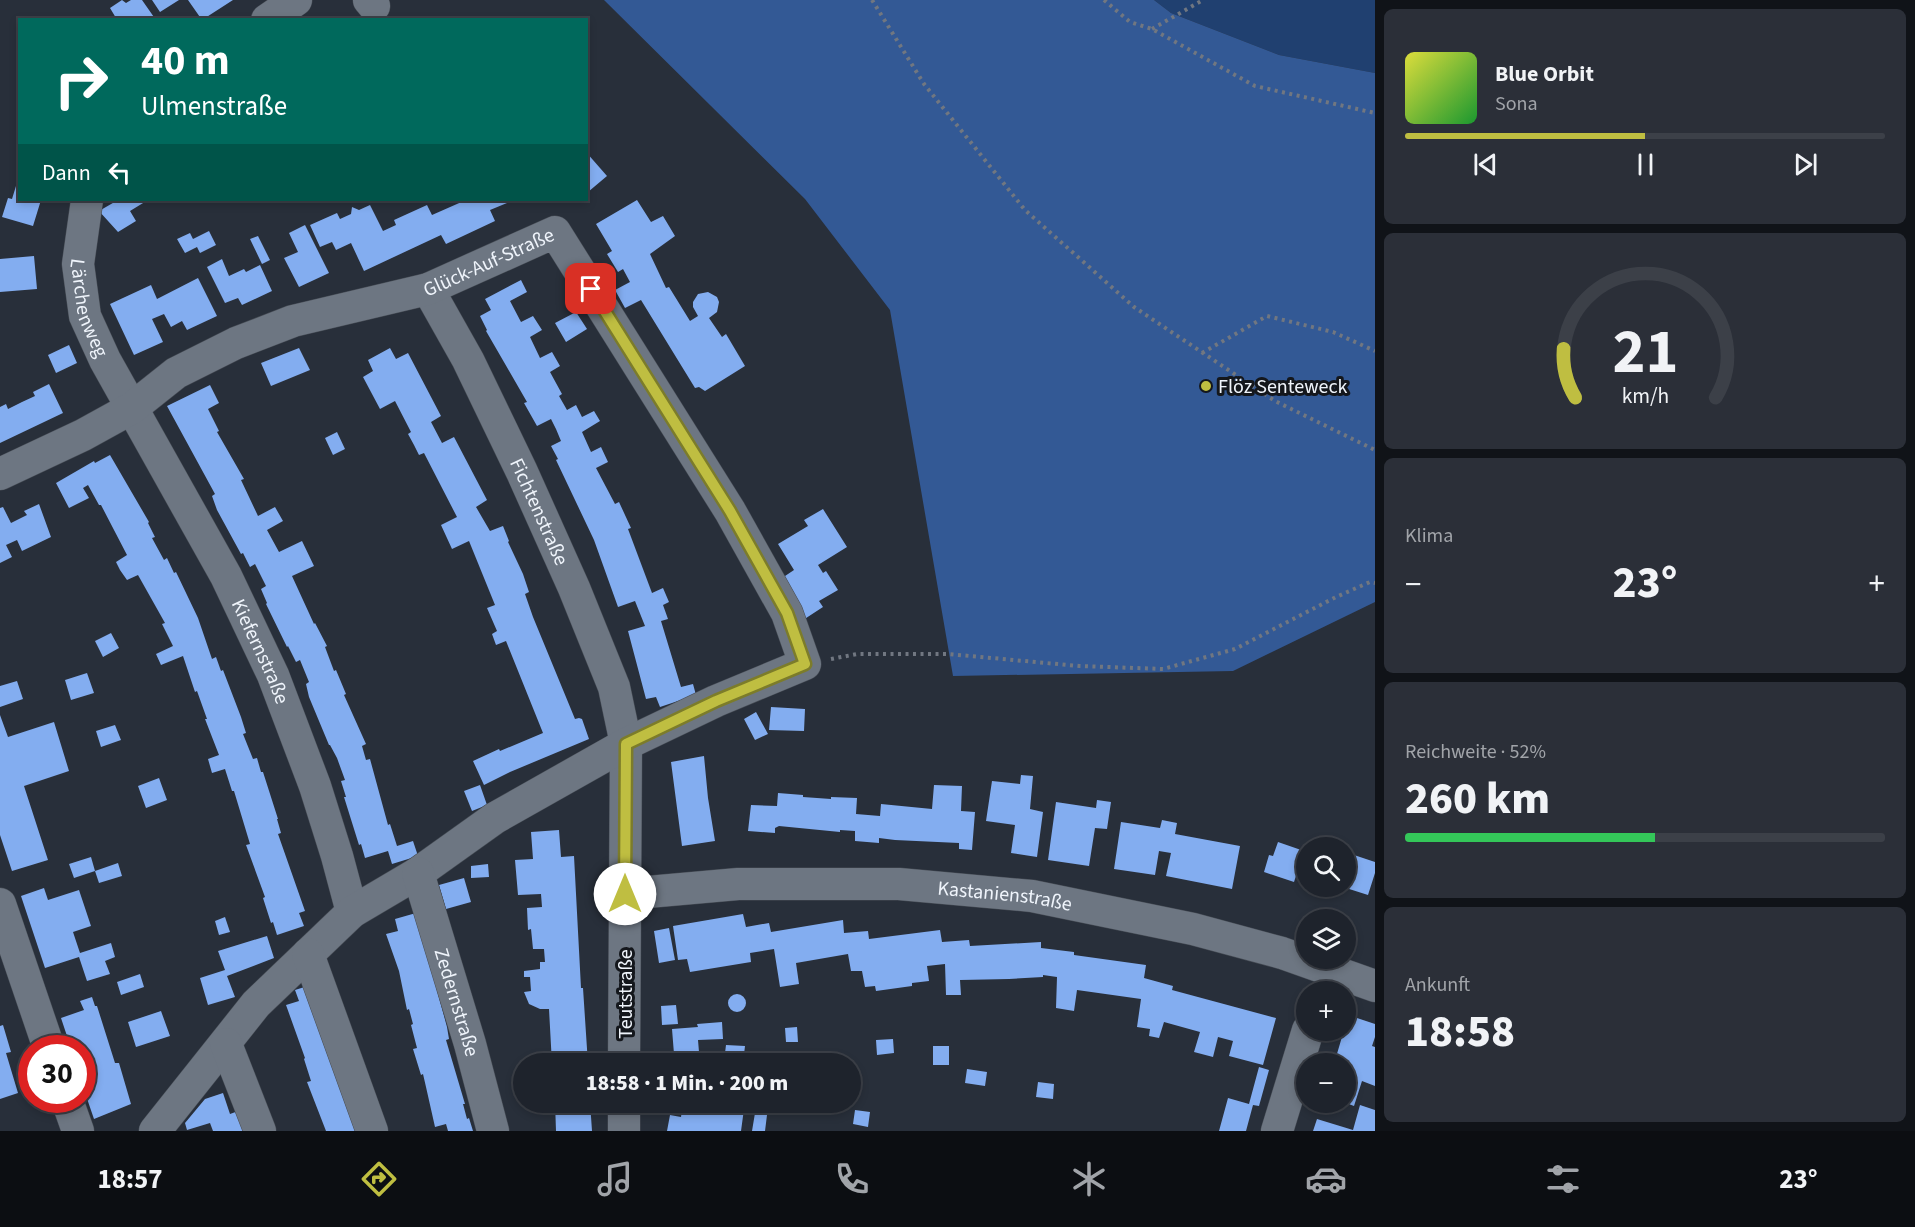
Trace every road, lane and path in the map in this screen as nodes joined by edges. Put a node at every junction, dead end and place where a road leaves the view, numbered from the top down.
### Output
1 (296, 0) edge
2 (872, 0) edge
3 (1104, 0) edge
4 (1203, 0) edge
5 (270, 18) edge
6 (1152, 30) junction
7 (1375, 113) edge
8 (87, 201) edge
9 (428, 289) junction
10 (1375, 351) edge
11 (1202, 352) junction
12 (132, 408) junction
13 (1375, 450) edge
14 (0, 474) edge
15 (1375, 583) edge
16 (805, 664) junction
17 (626, 744) junction
18 (418, 873) junction
19 (625, 894) junction
20 (0, 904) edge
21 (352, 912) junction
22 (308, 954) junction
23 (1323, 980) edge
24 (1375, 986) edge
25 (45, 1035) edge
26 (1305, 1041) edge
27 (226, 1044) junction
28 (624, 1053) edge
29 (72, 1113) edge
30 (624, 1113) edge
31 (78, 1131) edge
32 (155, 1131) edge
33 (260, 1131) edge
34 (372, 1131) edge
35 (493, 1131) edge
36 (624, 1131) edge
37 (1277, 1131) edge

1 - 5 street
2 - 11 path
3 - 6 path
4 - 6 path
6 - 7 path
8 - 12 street, Lärchenweg
9 - 12 street, Glück-Auf-Straße
9 - 16 street, Glück-Auf-Straße
9 - 17 street, Fichtenstraße
10 - 11 path
11 - 13 path
12 - 14 street, Glück-Auf-Straße
12 - 21 street, Kiefernstraße
15 - 16 path
16 - 17 street
17 - 18 street
17 - 19 street, Teutstraße
18 - 21 street
18 - 35 street, Zedernstraße
19 - 23 street, Kastanienstraße
19 - 28 street, Teutstraße
20 - 25 street
21 - 22 street
22 - 27 street
22 - 34 street
23 - 24 street, Kastanienstraße
26 - 37 street
27 - 32 street
27 - 33 street
29 - 31 street
30 - 36 street

